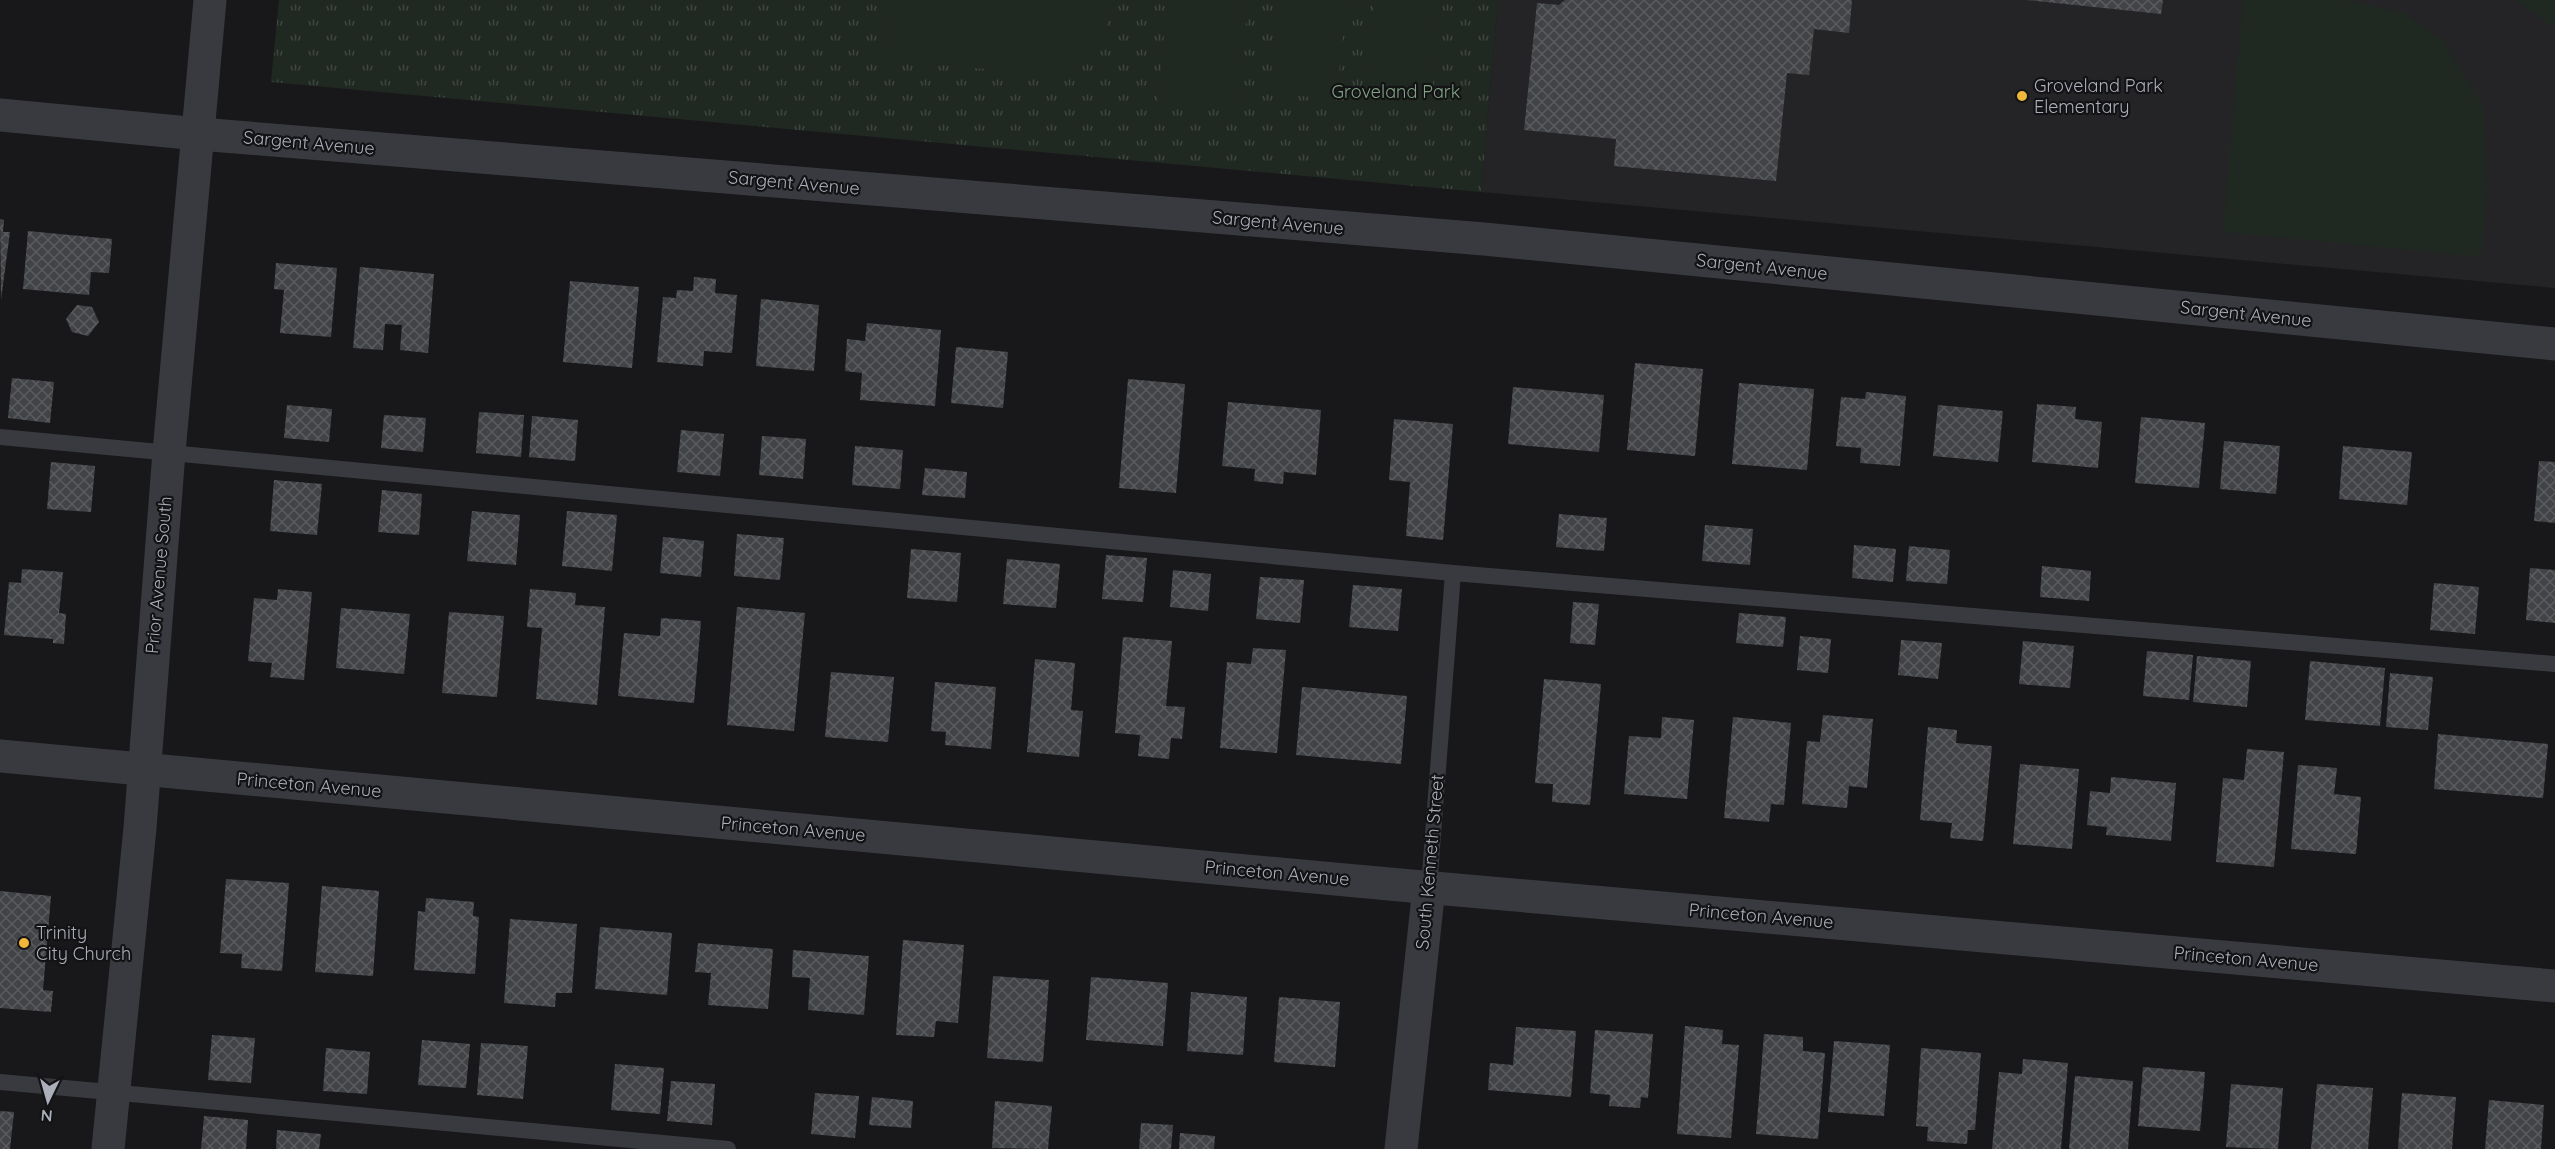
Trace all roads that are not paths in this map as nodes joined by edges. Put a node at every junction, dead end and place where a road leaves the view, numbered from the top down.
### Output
1 (210, 0) edge
2 (0, 116) edge
3 (199, 134) junction
4 (2555, 344) edge
5 (0, 437) edge
6 (169, 452) junction
7 (1453, 573) junction
8 (2555, 664) edge
9 (0, 756) edge
10 (144, 770) junction
11 (1429, 887) junction
12 (2555, 986) edge
13 (0, 1082) edge
14 (114, 1093) junction
15 (108, 1149) edge
16 (728, 1149) edge
17 (1401, 1149) edge

1 - 3 street, Prior Avenue South
2 - 3 street, Sargent Avenue
3 - 4 street, Sargent Avenue
3 - 6 street, Prior Avenue South
5 - 6 lane
6 - 7 lane
6 - 10 street, Prior Avenue South
7 - 8 lane
7 - 11 lane, South Kenneth Street
9 - 10 street, Princeton Avenue
10 - 11 street, Princeton Avenue
10 - 14 street, Prior Avenue South
11 - 12 street, Princeton Avenue
11 - 17 street, South Kenneth Street
13 - 14 lane
14 - 15 street, Prior Avenue South
14 - 16 lane

